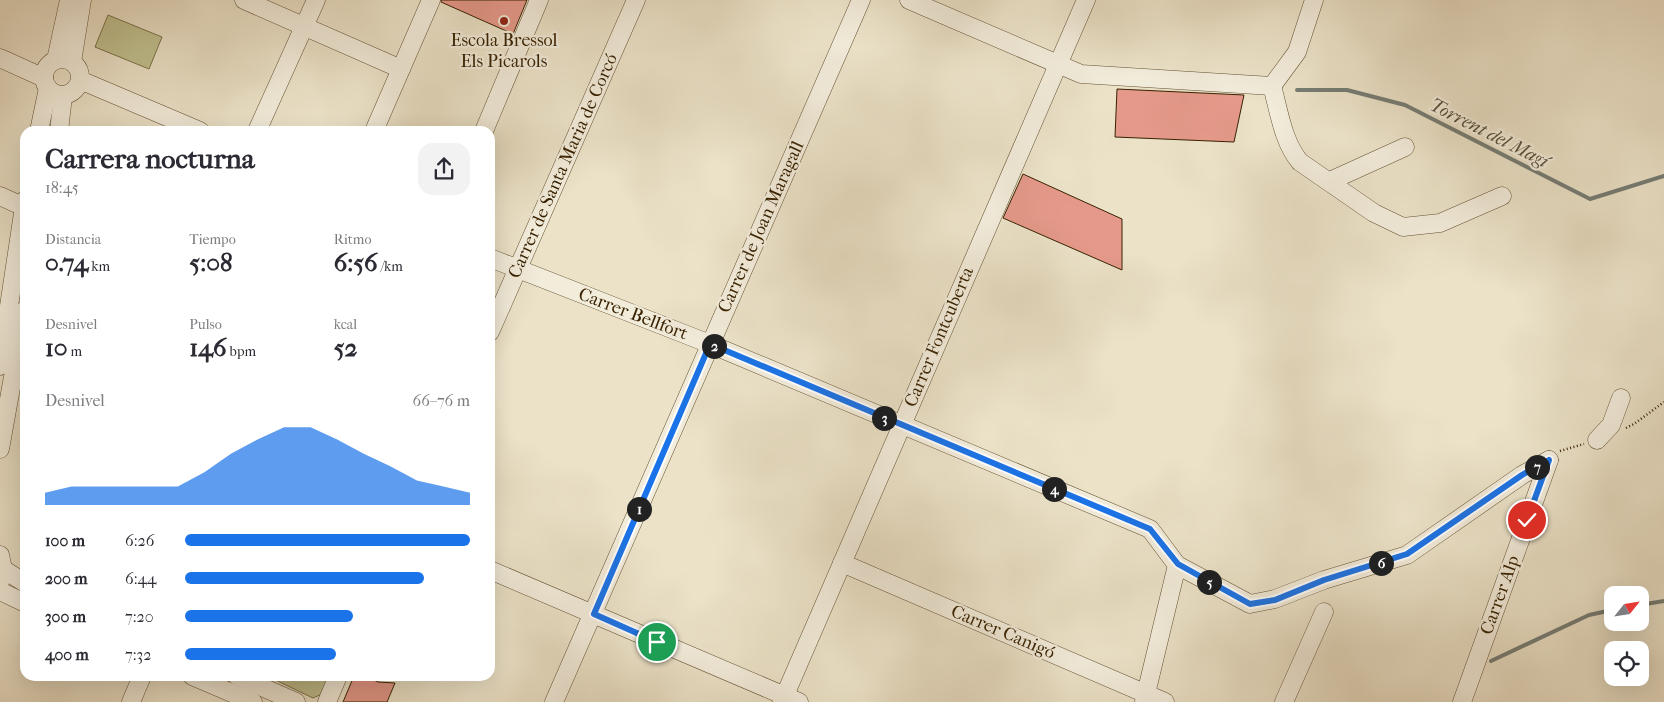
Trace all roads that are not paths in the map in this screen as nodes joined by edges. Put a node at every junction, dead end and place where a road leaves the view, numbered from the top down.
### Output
1 (69, 0) edge
2 (82, 0) edge
3 (244, 0) edge
4 (316, 0) edge
5 (431, 0) edge
6 (539, 0) edge
7 (636, 0) edge
8 (861, 0) edge
9 (909, 0) edge
10 (1086, 0) edge
11 (1302, 0) edge
12 (1314, 0) edge
13 (304, 26) junction
14 (0, 58) edge
15 (64, 61) junction
16 (1058, 65) junction
17 (401, 69) junction
18 (80, 80) junction
19 (1272, 86) junction
20 (52, 87) junction
21 (40, 126) edge
22 (58, 126) edge
23 (188, 126) edge
24 (259, 126) edge
25 (376, 126) edge
26 (486, 126) edge
27 (1405, 147) dead end
28 (1330, 181) junction
29 (0, 196) edge
30 (1502, 196) dead end
31 (20, 202) edge
32 (20, 243) edge
33 (495, 260) edge
34 (518, 270) junction
35 (495, 321) edge
36 (20, 325) edge
37 (710, 344) junction
38 (8, 362) edge
39 (1621, 398) dead end
40 (902, 425) junction
41 (1597, 440) dead end
42 (0, 449) edge
43 (842, 563) junction
44 (1178, 564) junction
45 (1, 569) edge
46 (495, 572) edge
47 (20, 579) edge
48 (0, 591) edge
49 (20, 601) edge
50 (1324, 612) dead end
51 (594, 614) junction
52 (140, 681) edge
53 (213, 681) edge
54 (336, 681) edge
55 (246, 689) edge
56 (1146, 698) edge
57 (789, 700) edge
58 (130, 702) edge
59 (296, 702) edge
60 (327, 702) edge
61 (554, 702) edge
62 (1164, 702) edge
63 (1284, 702) edge
64 (1462, 702) edge

1 - 15 street
2 - 15 street
3 - 13 street
4 - 13 street
5 - 17 street
6 - 26 street
7 - 34 street, Carrer de Santa Maria de Corcó
8 - 37 street, Carrer de Joan Maragall
9 - 16 street
10 - 16 street, Carrer Fontcuberta
11 - 19 street
12 - 19 street
13 - 17 street
13 - 24 street
14 - 20 street
15 - 18 street
15 - 20 street
16 - 19 street
16 - 40 street, Carrer Fontcuberta
17 - 25 street
18 - 20 street
18 - 23 street
19 - 28 street
20 - 21 street
20 - 22 street
27 - 28 street
28 - 30 street
29 - 31 street
32 - 38 street
33 - 34 street, Carrer Bellfort
34 - 35 street, Carrer de Santa Maria de Corcó
34 - 37 street, Carrer Bellfort
36 - 38 street
37 - 40 street, Carrer Bellfort
37 - 51 street, Carrer de Joan Maragall
38 - 42 street
39 - 41 street
40 - 43 street, Carrer Fontcuberta
40 - 44 street, Carrer Bellfort
43 - 56 street, Carrer Canigó
43 - 57 street, Carrer Fontcuberta
44 - 56 street
44 - 64 street, Carrer Alp
45 - 47 street
46 - 51 street
48 - 49 street
50 - 63 street
51 - 57 street
51 - 61 street, Carrer de Joan Maragall
52 - 58 street
53 - 55 street
54 - 60 street
55 - 59 street
56 - 62 street, Carrer Canigó

